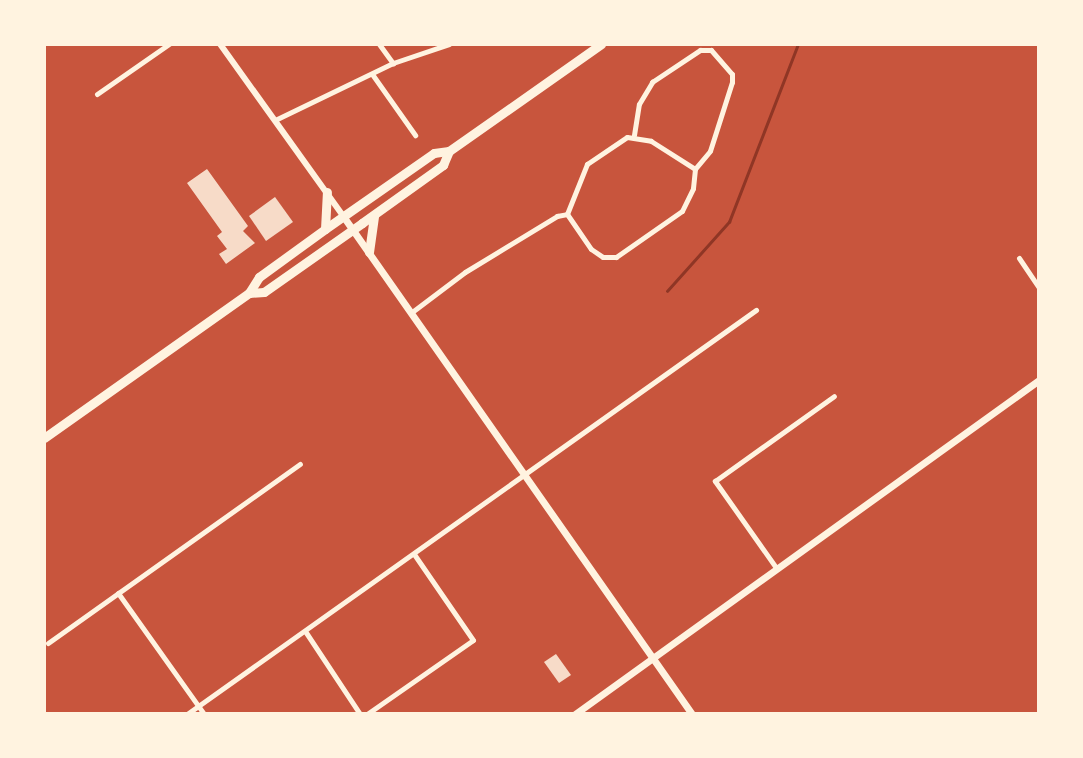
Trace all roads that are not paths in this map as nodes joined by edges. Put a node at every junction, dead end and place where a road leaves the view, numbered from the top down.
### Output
1 (169, 44) edge
2 (220, 44) edge
3 (379, 44) edge
4 (449, 44) edge
5 (601, 44) edge
6 (393, 63) junction
7 (372, 74) junction
8 (97, 94) dead end
9 (275, 120) junction
10 (415, 135) dead end
11 (634, 135) junction
12 (449, 152) junction
13 (695, 169) junction
14 (327, 192) junction
15 (566, 214) junction
16 (374, 215) junction
17 (344, 216) junction
18 (325, 229) junction
19 (353, 230) junction
20 (369, 252) junction
21 (1019, 258) dead end
22 (1039, 288) edge
23 (249, 293) junction
24 (756, 310) dead end
25 (412, 312) junction
26 (1039, 380) edge
27 (834, 396) dead end
28 (44, 438) edge
29 (300, 464) dead end
30 (526, 475) junction
31 (414, 554) junction
32 (777, 569) junction
33 (118, 593) junction
34 (305, 631) junction
35 (48, 643) dead end
36 (653, 658) junction
37 (198, 706) junction
38 (187, 714) edge
39 (204, 714) edge
40 (360, 714) edge
41 (367, 714) edge
42 (575, 714) edge
43 (692, 714) edge

1 - 8 street
2 - 9 street
3 - 6 street
4 - 6 street
5 - 12 highway
6 - 7 street
7 - 9 street
7 - 10 street
9 - 14 street
11 - 13 street
11 - 13 street
11 - 15 street
12 - 16 highway
12 - 17 highway
13 - 15 street
14 - 17 street
14 - 18 highway
15 - 25 street
16 - 19 highway
16 - 20 highway
17 - 18 highway
17 - 19 main road
18 - 23 highway
19 - 20 main road
19 - 23 highway
20 - 25 main road
21 - 22 street
23 - 28 highway
24 - 30 street
25 - 30 main road
26 - 32 main road
27 - 32 street
29 - 33 street
30 - 31 street
30 - 36 main road
31 - 34 street
31 - 41 street
32 - 36 main road
33 - 35 street
33 - 37 street
34 - 37 street
34 - 40 street
36 - 42 main road
36 - 43 main road
37 - 38 street
37 - 39 street

